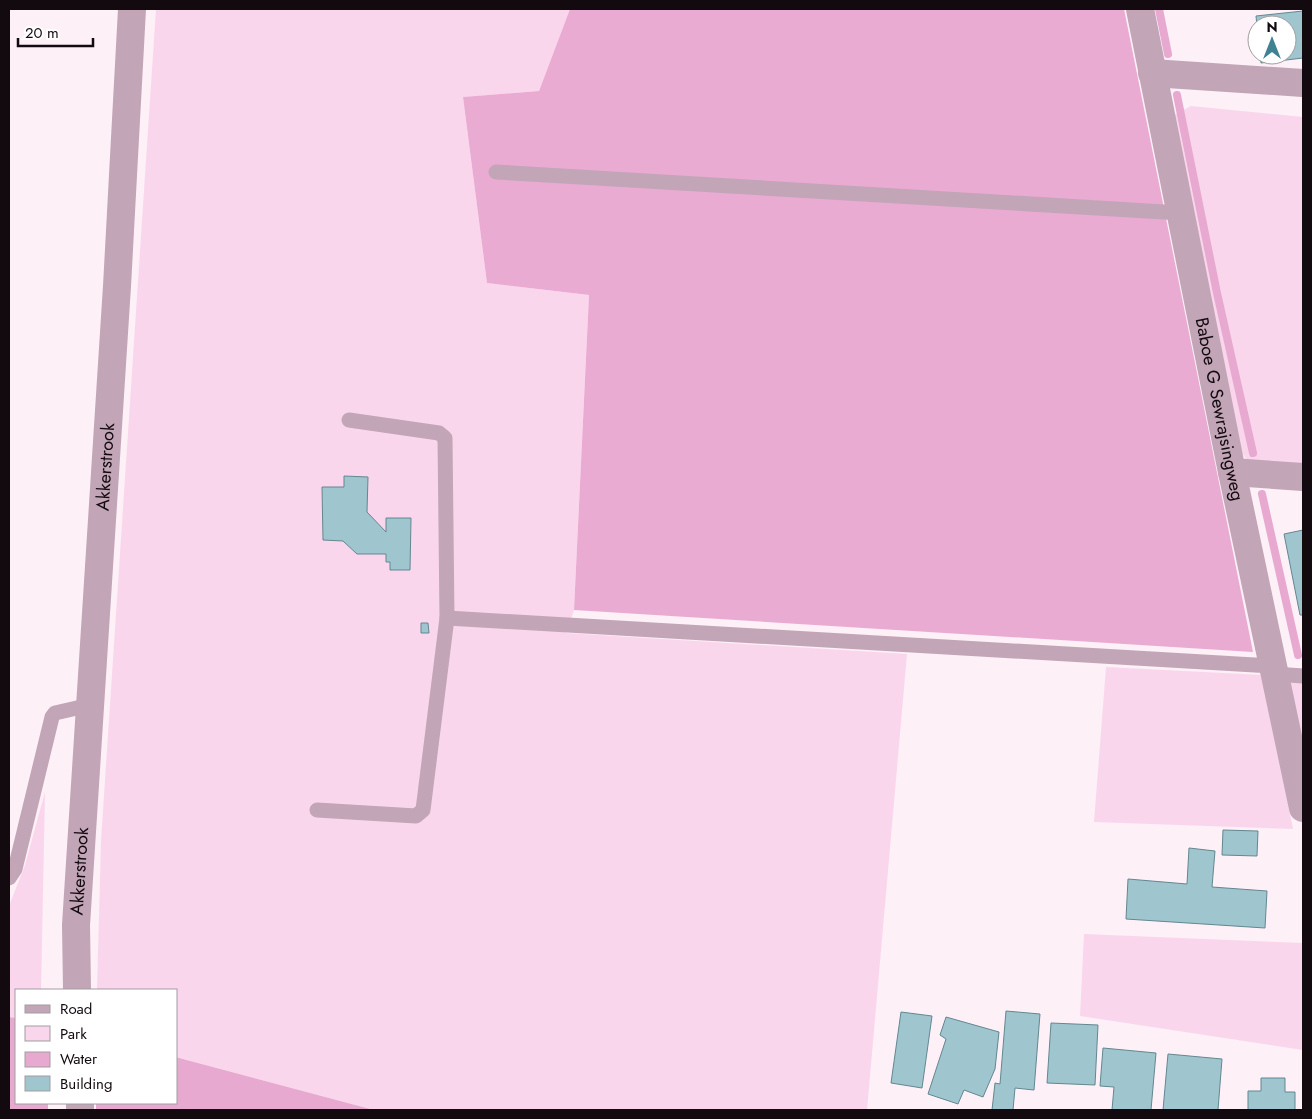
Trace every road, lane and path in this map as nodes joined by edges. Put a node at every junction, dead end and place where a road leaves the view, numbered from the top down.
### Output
1 (132, 9) edge
2 (1140, 9) edge
3 (1152, 72) junction
4 (1303, 83) edge
5 (496, 172) dead end
6 (1181, 214) junction
7 (349, 420) dead end
8 (1232, 472) junction
9 (1303, 477) edge
10 (446, 618) junction
11 (1273, 670) junction
12 (1303, 676) edge
13 (90, 706) junction
14 (1303, 808) edge
15 (317, 810) dead end
16 (9, 878) edge
17 (78, 989) edge

1 - 13 street, Akkerstrook
2 - 3 street, Baboe G Sewrajsingweg
3 - 4 street
3 - 6 street, Baboe G Sewrajsingweg
5 - 6 lane
6 - 8 street, Baboe G Sewrajsingweg
7 - 10 lane
8 - 9 street
8 - 11 street, Baboe G Sewrajsingweg
10 - 11 lane
10 - 15 lane
11 - 12 lane
11 - 14 street, Baboe G Sewrajsingweg
13 - 16 lane
13 - 17 street, Akkerstrook

